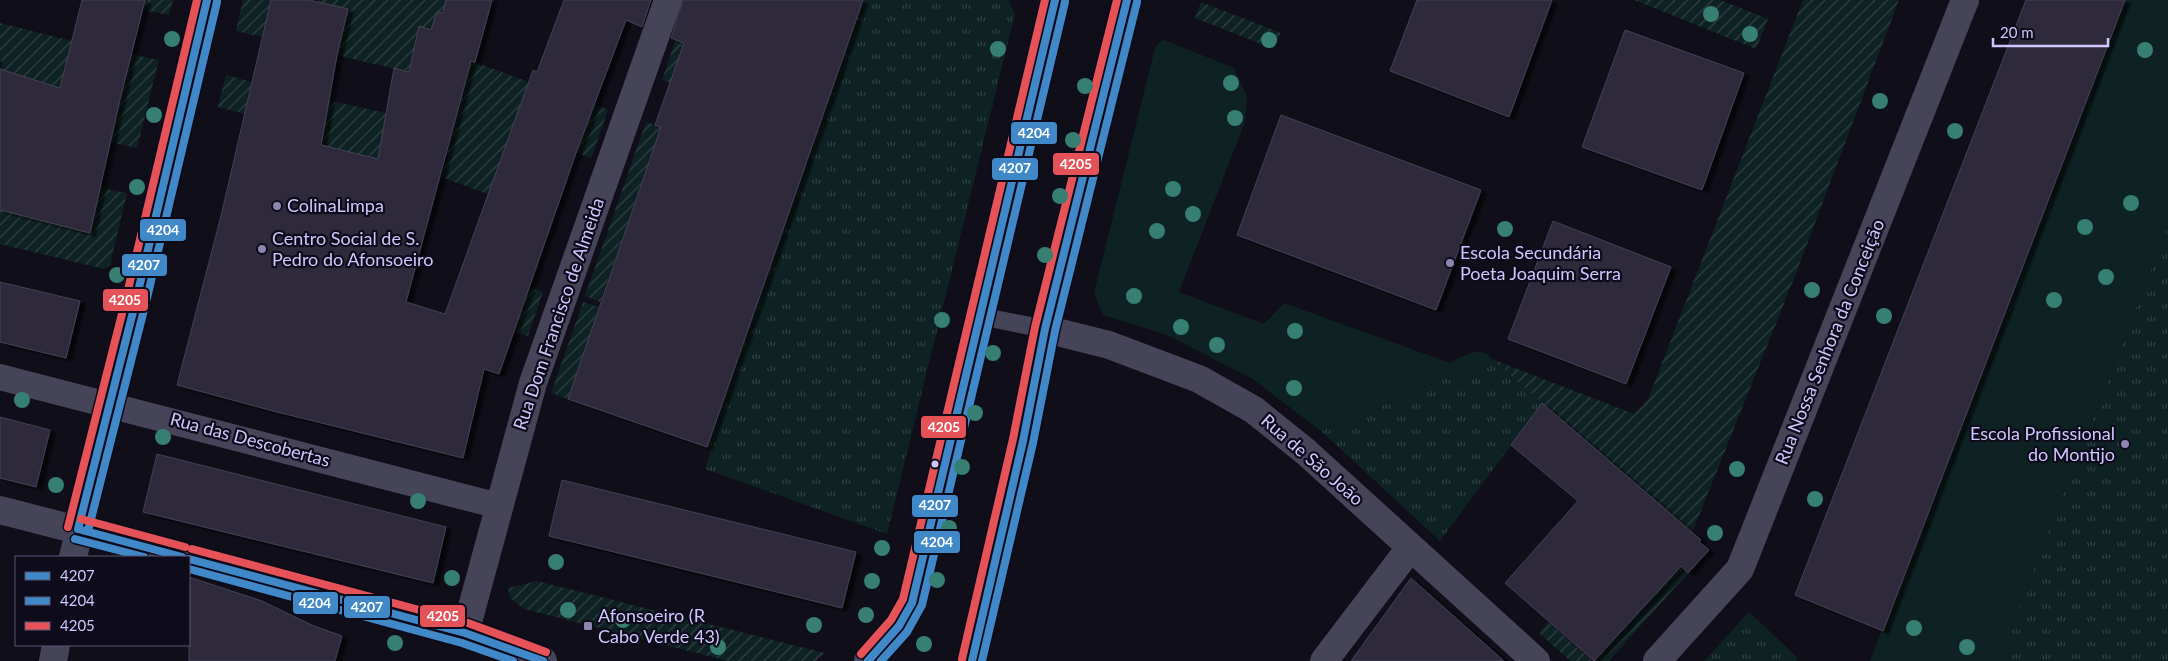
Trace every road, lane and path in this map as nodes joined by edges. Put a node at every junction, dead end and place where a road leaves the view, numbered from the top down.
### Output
1 (207, 0) edge
2 (668, 0) edge
3 (1055, 0) edge
4 (1128, 0) edge
5 (1965, 0) edge
6 (980, 316) junction
7 (1045, 330) junction
8 (0, 377) edge
9 (109, 403) junction
10 (499, 506) junction
11 (0, 510) edge
12 (78, 529) junction
13 (1410, 548) junction
14 (72, 556) edge
15 (178, 556) edge
16 (190, 559) edge
17 (465, 633) junction
18 (56, 646) edge
19 (53, 661) edge
20 (543, 661) edge
21 (868, 661) edge
22 (972, 661) edge
23 (1324, 661) edge
24 (1536, 661) edge
25 (1657, 661) edge

1 - 9 street
2 - 10 street, Rua Dom Francisco de Almeida
3 - 6 street
4 - 7 street
5 - 25 street, Rua Nossa Senhora da Conceição
6 - 7 lane
6 - 21 street
7 - 13 street, Rua de São João
7 - 22 street
8 - 9 street, Rua das Descobertas
9 - 10 street, Rua das Descobertas
9 - 12 street
10 - 17 street, Rua Dom Francisco de Almeida
11 - 12 street
12 - 14 street
12 - 15 street
13 - 23 street
13 - 24 street, Rua de São João
16 - 17 street
17 - 20 street
18 - 19 street

